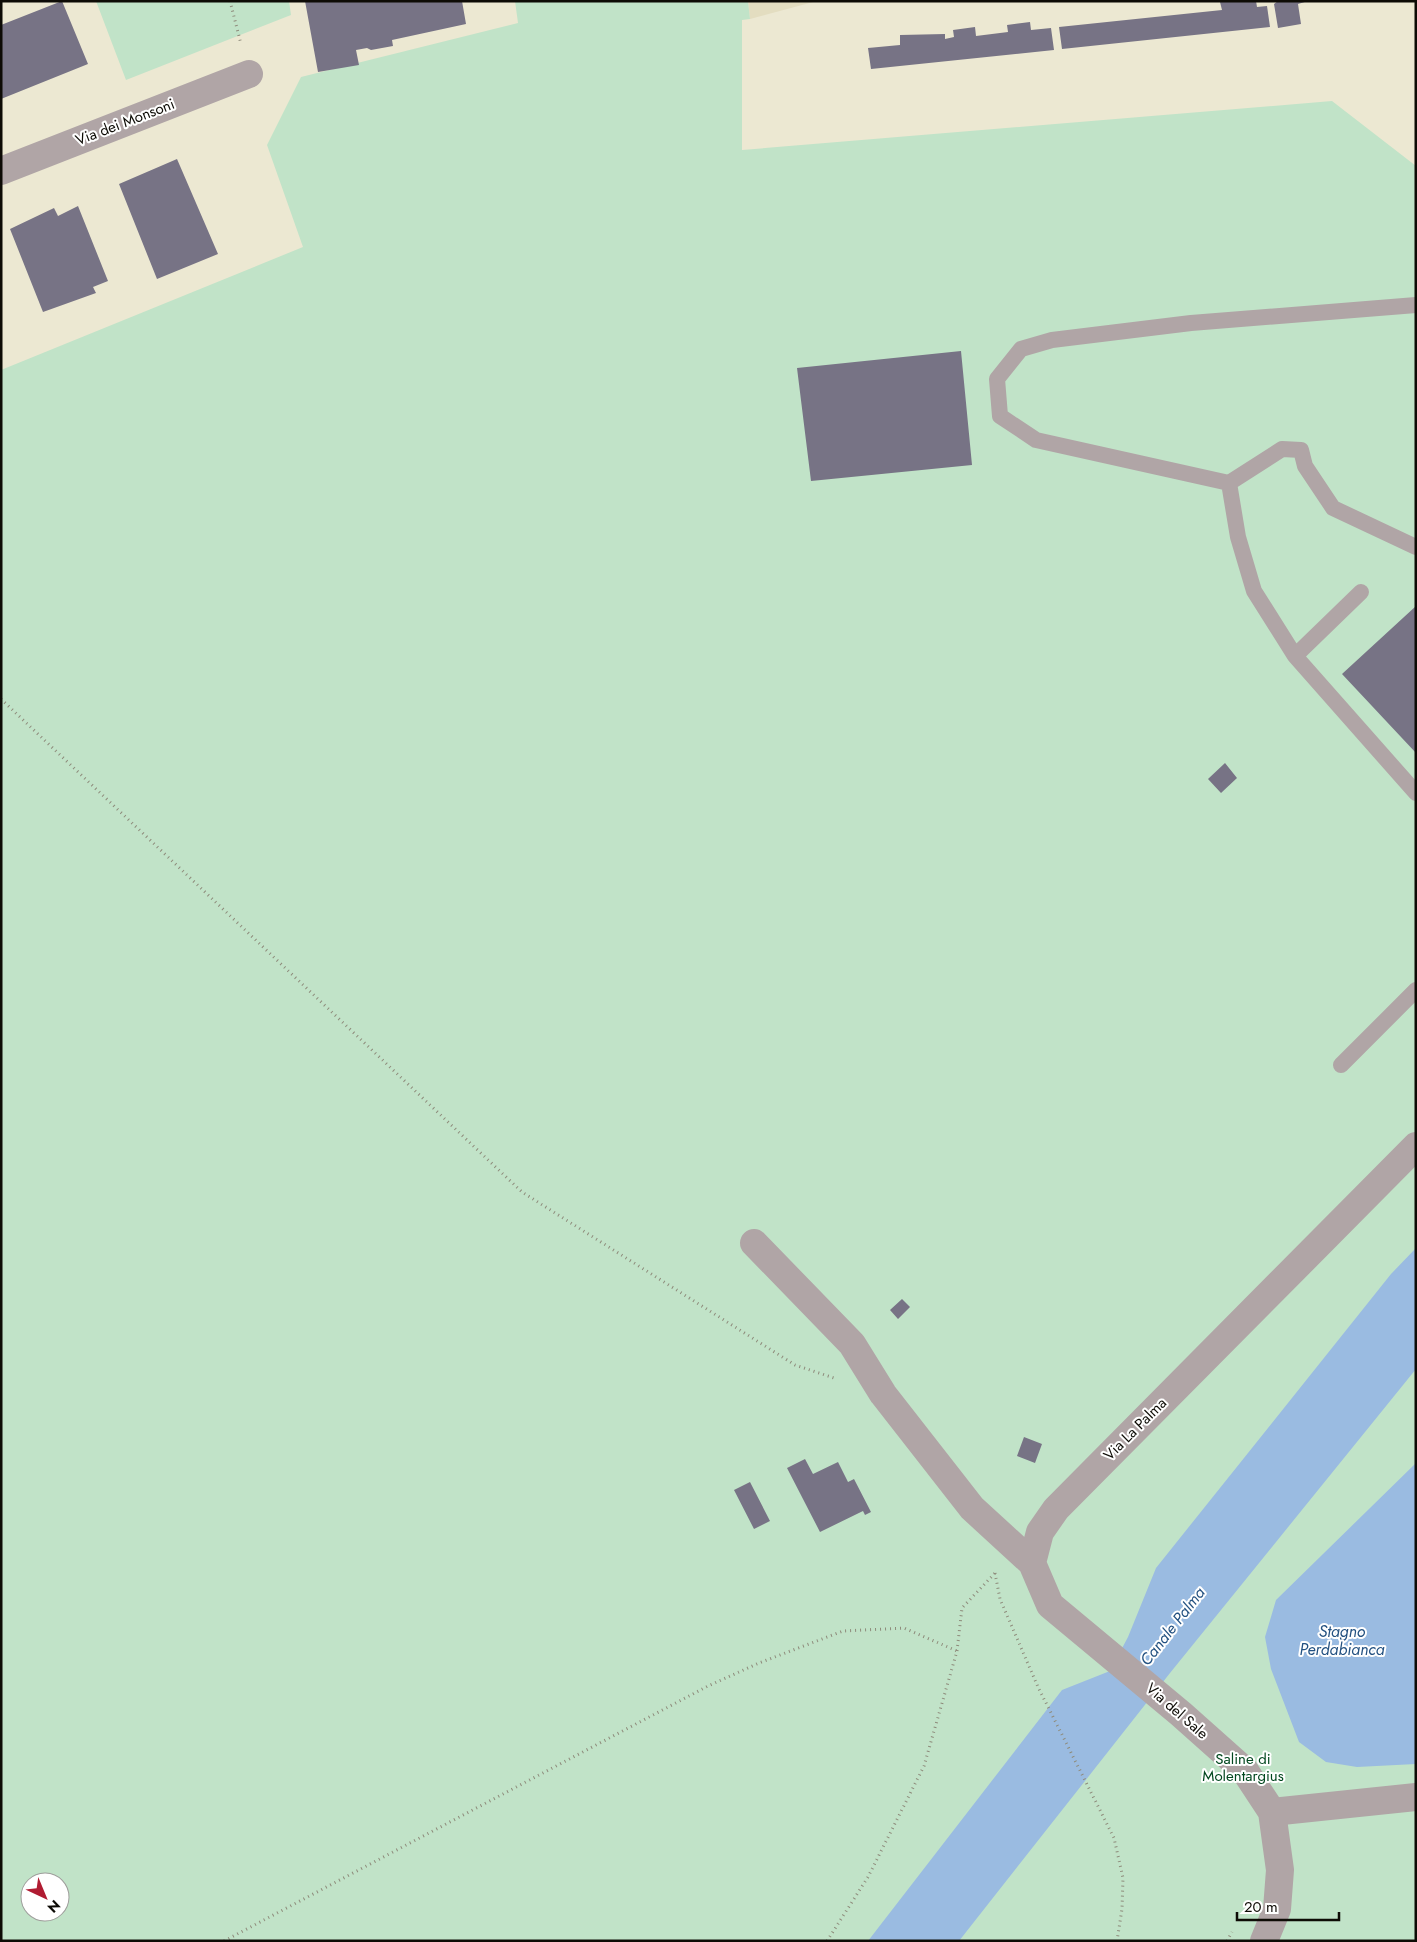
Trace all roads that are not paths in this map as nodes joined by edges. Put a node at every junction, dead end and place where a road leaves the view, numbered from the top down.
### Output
1 (249, 74) road end
2 (1, 171) edge
3 (1416, 305) edge
4 (1229, 483) junction
5 (1416, 547) edge
6 (1361, 592) dead end
7 (1295, 656) junction
8 (1416, 793) edge
9 (1416, 990) edge
10 (1341, 1065) dead end
11 (1416, 1146) edge
12 (754, 1244) dead end
13 (1032, 1563) junction
14 (1416, 1796) edge
15 (1272, 1812) junction
16 (1264, 1941) edge

1 - 2 street, Via dei Monsoni
3 - 4 lane
4 - 5 lane
4 - 7 lane
6 - 7 lane
7 - 8 lane
9 - 10 lane
11 - 13 street, Via La Palma
12 - 13 street
13 - 15 street, Via del Sale
14 - 15 street
15 - 16 street, Via del Sale

